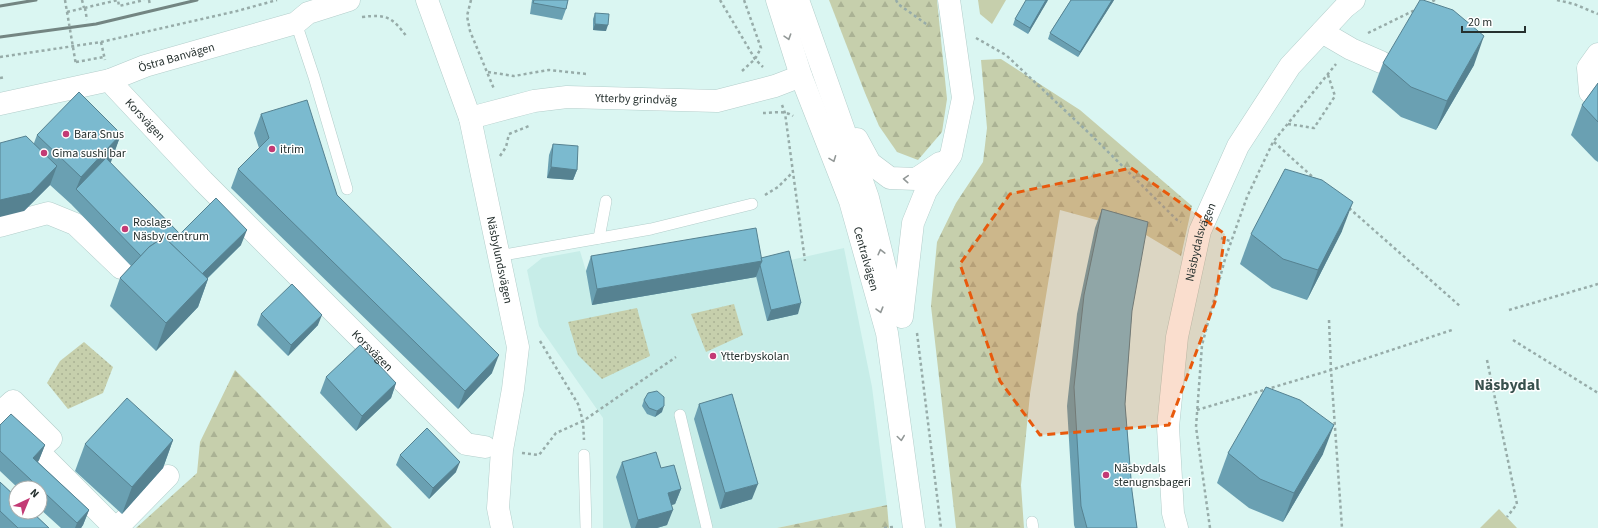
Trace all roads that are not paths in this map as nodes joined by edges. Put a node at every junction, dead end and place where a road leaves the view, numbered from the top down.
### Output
1 (349, 0) edge
2 (427, 0) edge
3 (776, 0) edge
4 (798, 0) edge
5 (949, 0) edge
6 (1354, 0) edge
7 (296, 24) junction
8 (1322, 32) junction
9 (1598, 54) edge
10 (1381, 62) dead end
11 (824, 75) junction
12 (801, 76) junction
13 (110, 80) junction
14 (1590, 92) edge
15 (0, 104) edge
16 (470, 118) junction
17 (951, 155) junction
18 (347, 189) dead end
19 (606, 201) dead end
20 (752, 204) road end
21 (0, 226) edge
22 (599, 238) junction
23 (498, 256) junction
24 (121, 268) dead end
25 (900, 330) junction
26 (0, 414) edge
27 (680, 415) dead end
28 (493, 449) junction
29 (584, 455) road end
30 (168, 476) dead end
31 (116, 528) edge
32 (502, 528) edge
33 (586, 528) edge
34 (707, 528) edge
35 (914, 528) edge
36 (929, 528) edge
37 (1177, 528) edge

1 - 7 street, Östra Banvägen
2 - 16 street, Näsbylundsvägen
3 -> 12 street, Centralvägen
4 - 11 street, Centralvägen
5 - 17 street
6 - 8 street, Näsbydalsvägen
7 - 13 street, Östra Banvägen
7 - 18 lane
8 - 10 street
8 - 37 street, Näsbydalsvägen
9 - 14 street
17 -> 11 street
25 -> 11 street, Centralvägen
12 - 16 street, Ytterby grindväg
12 -> 35 street, Centralvägen
13 - 15 street, Östra Banvägen
13 - 28 street, Korsvägen
16 - 23 street, Näsbylundsvägen
17 - 25 street
19 - 22 lane
20 - 22 lane
21 - 24 street
22 - 23 lane
23 - 28 street, Näsbylundsvägen
25 - 36 street, Centralvägen
26 - 31 street
27 - 34 lane
28 - 32 street, Näsbylundsvägen
29 - 33 lane
30 - 31 street

